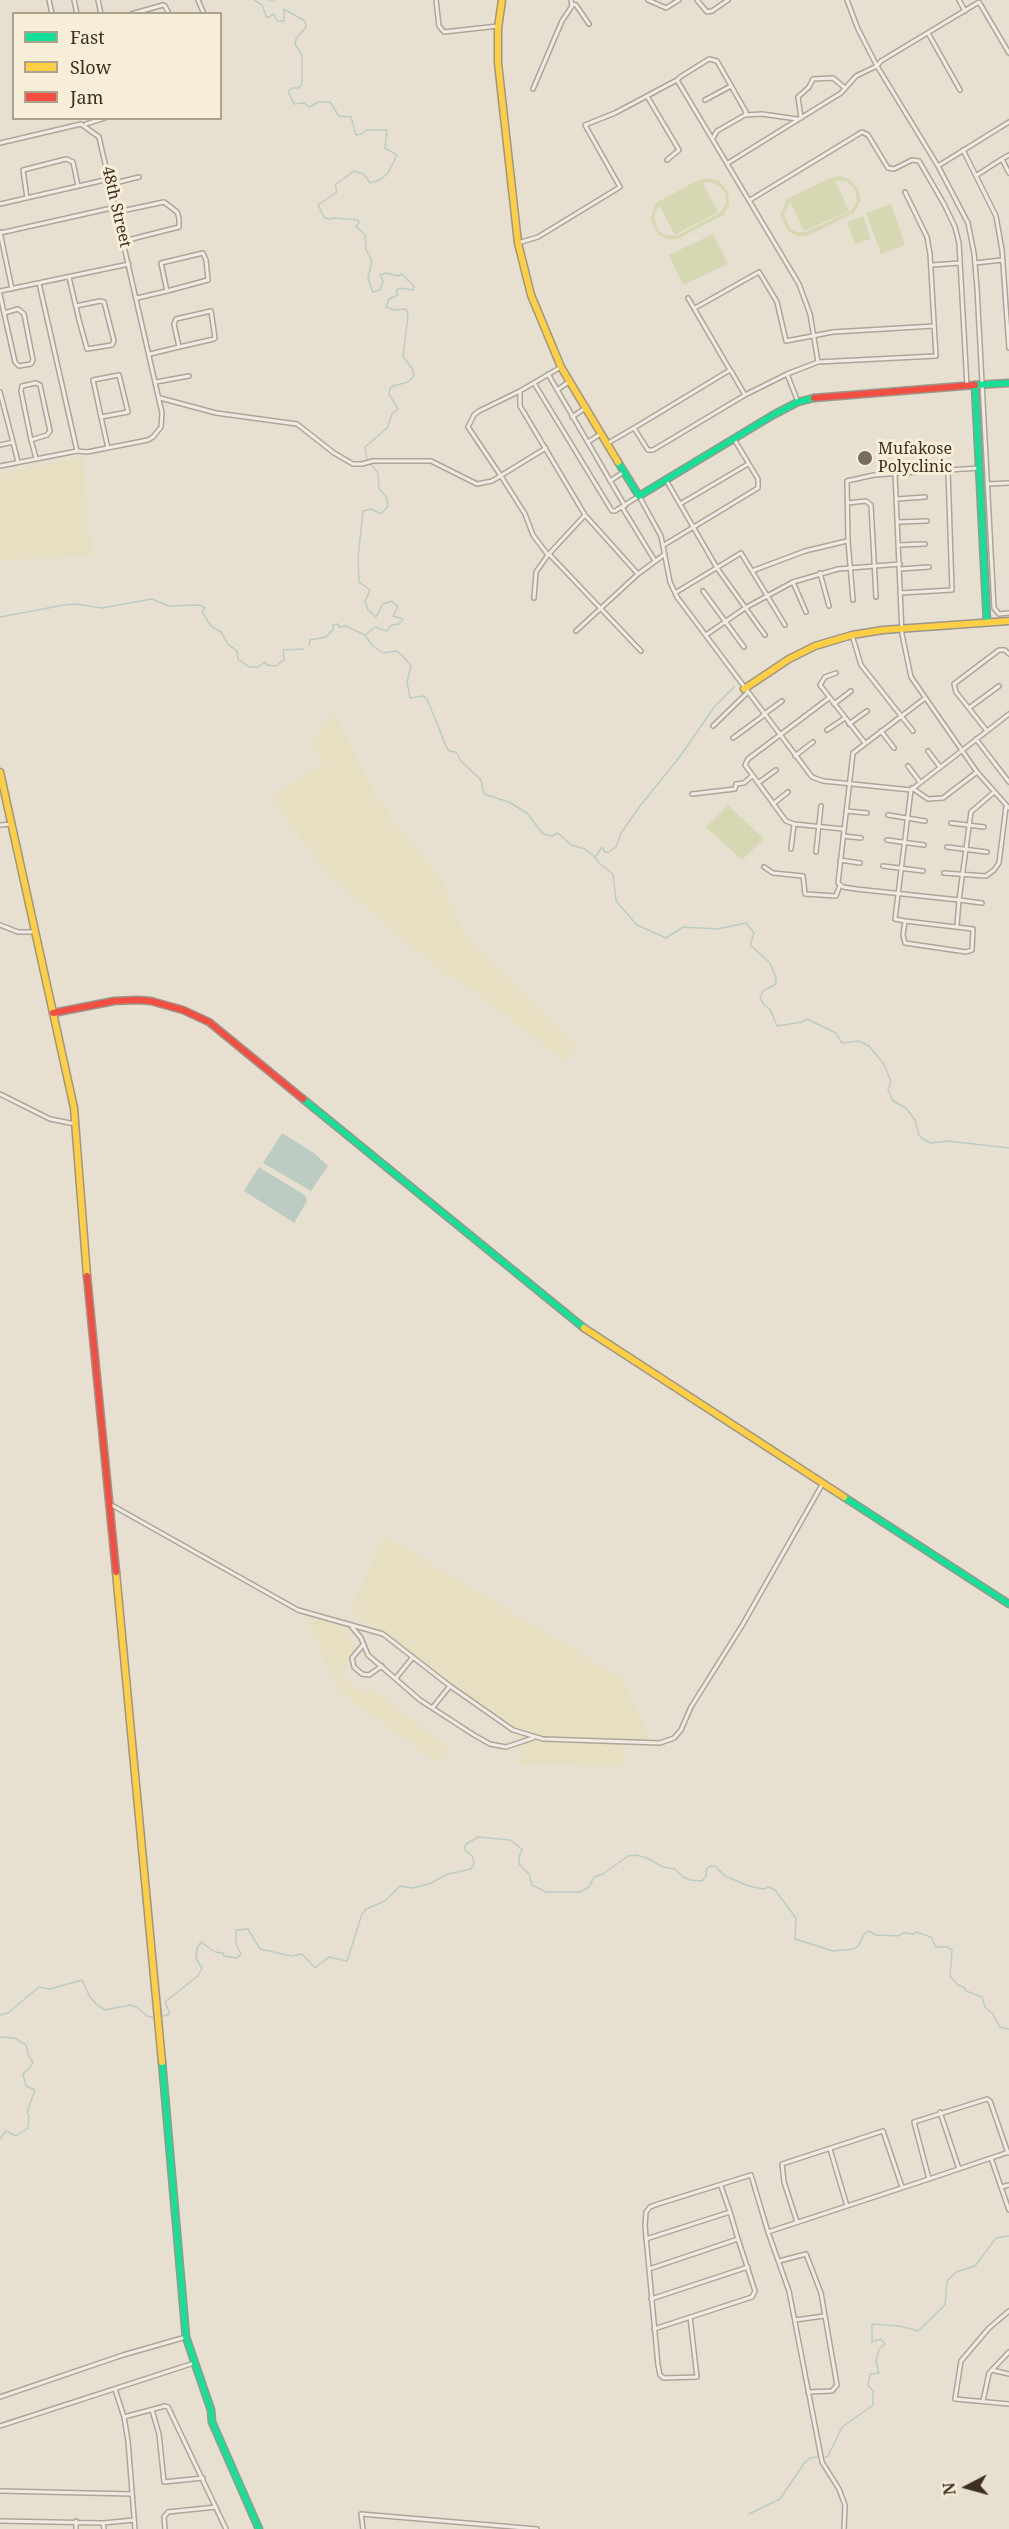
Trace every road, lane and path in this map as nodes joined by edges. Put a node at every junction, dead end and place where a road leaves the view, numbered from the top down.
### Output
1 (436, 0) edge
2 (502, 0) edge
3 (648, 0) edge
4 (679, 0) edge
5 (697, 0) edge
6 (728, 0) edge
7 (848, 0) edge
8 (959, 0) edge
9 (981, 1) edge
10 (571, 2) edge
11 (965, 11) junction
12 (138, 12) edge
13 (168, 12) edge
14 (589, 24) dead end
15 (498, 26) junction
16 (928, 33) junction
17 (1009, 53) edge
18 (877, 66) junction
19 (677, 81) junction
20 (731, 86) junction
21 (844, 88) junction
22 (533, 89) dead end
23 (960, 90) dead end
24 (647, 96) junction
25 (705, 100) dead end
26 (745, 115) junction
27 (800, 119) junction
28 (81, 120) edge
29 (98, 120) edge
30 (1009, 122) edge
31 (83, 124) junction
32 (713, 138) junction
33 (0, 143) edge
34 (963, 150) junction
35 (1009, 155) edge
36 (1002, 159) junction
37 (667, 160) dead end
38 (728, 163) junction
39 (938, 166) junction
40 (1009, 173) edge
41 (977, 175) junction
42 (139, 177) dead end
43 (110, 181) junction
44 (78, 186) junction
45 (906, 192) dead end
46 (27, 198) junction
47 (750, 200) junction
48 (0, 204) edge
49 (116, 210) junction
50 (0, 232) edge
51 (124, 241) junction
52 (518, 243) junction
53 (2, 249) edge
54 (1002, 260) junction
55 (961, 263) junction
56 (975, 263) junction
57 (129, 264) junction
58 (932, 265) junction
59 (69, 277) junction
60 (39, 283) junction
61 (12, 289) junction
62 (167, 291) junction
63 (0, 293) edge
64 (137, 298) junction
65 (688, 298) dead end
66 (76, 306) junction
67 (694, 309) junction
68 (4, 313) junction
69 (934, 326) junction
70 (813, 335) junction
71 (179, 347) junction
72 (1009, 348) edge
73 (150, 354) junction
74 (818, 362) junction
75 (561, 367) junction
76 (730, 370) junction
77 (548, 374) junction
78 (787, 374) junction
79 (189, 376) dead end
80 (570, 381) junction
81 (156, 382) junction
82 (534, 382) junction
83 (1009, 383) edge
84 (978, 385) junction
85 (967, 386) junction
86 (519, 391) junction
87 (557, 391) junction
88 (0, 392) edge
89 (745, 395) junction
90 (159, 397) junction
91 (798, 402) junction
92 (587, 407) junction
93 (101, 417) junction
94 (572, 417) junction
95 (634, 428) junction
96 (602, 433) junction
97 (734, 438) junction
98 (31, 440) junction
99 (13, 442) junction
100 (588, 442) junction
101 (608, 443) junction
102 (0, 445) edge
103 (108, 448) junction
104 (546, 448) junction
105 (77, 451) junction
106 (36, 458) junction
107 (18, 462) junction
108 (748, 464) junction
109 (0, 466) edge
110 (980, 468) junction
111 (948, 470) junction
112 (625, 471) junction
113 (895, 473) junction
114 (501, 476) junction
115 (666, 480) junction
116 (610, 481) junction
117 (1009, 483) edge
118 (987, 484) junction
119 (639, 496) junction
120 (926, 498) dead end
121 (896, 499) junction
122 (847, 503) junction
123 (680, 504) junction
124 (624, 507) junction
125 (585, 514) junction
126 (927, 521) dead end
127 (898, 522) junction
128 (693, 526) junction
129 (848, 541) junction
130 (925, 544) dead end
131 (664, 545) junction
132 (899, 546) junction
133 (665, 554) junction
134 (548, 555) junction
135 (655, 561) junction
136 (874, 567) junction
137 (900, 567) junction
138 (929, 567) dead end
139 (717, 568) junction
140 (849, 568) junction
141 (752, 572) junction
142 (820, 573) junction
143 (638, 574) junction
144 (793, 582) junction
145 (704, 591) dead end
146 (675, 593) junction
147 (900, 594) junction
148 (766, 595) junction
149 (876, 597) dead end
150 (534, 598) dead end
151 (853, 600) dead end
152 (829, 606) dead end
153 (745, 608) junction
154 (600, 609) junction
155 (806, 612) dead end
156 (1009, 613) edge
157 (725, 621) junction
158 (1009, 621) edge
159 (987, 622) junction
160 (785, 625) dead end
161 (902, 628) junction
162 (576, 631) dead end
163 (765, 635) dead end
164 (852, 635) junction
165 (705, 636) junction
166 (744, 647) dead end
167 (642, 651) dead end
168 (1009, 654) edge
169 (836, 673) dead end
170 (999, 686) dead end
171 (745, 691) junction
172 (851, 691) dead end
173 (829, 698) junction
174 (924, 699) junction
175 (782, 701) dead end
176 (834, 704) junction
177 (969, 708) junction
178 (867, 711) dead end
179 (1009, 714) edge
180 (763, 716) junction
181 (900, 717) junction
182 (845, 718) junction
183 (849, 724) junction
184 (713, 726) dead end
185 (827, 730) dead end
186 (882, 731) junction
187 (913, 731) dead end
188 (987, 731) junction
189 (779, 736) junction
190 (733, 738) dead end
191 (976, 739) junction
192 (813, 742) dead end
193 (865, 743) junction
194 (894, 748) dead end
195 (962, 750) junction
196 (928, 751) dead end
197 (795, 756) junction
198 (908, 766) dead end
199 (940, 767) junction
200 (776, 770) dead end
201 (0, 772) edge
202 (977, 772) junction
203 (752, 776) junction
204 (920, 782) junction
205 (1009, 782) edge
206 (758, 783) junction
207 (849, 784) junction
208 (912, 789) junction
209 (788, 792) dead end
210 (993, 793) junction
211 (692, 794) dead end
212 (772, 804) junction
213 (821, 806) dead end
214 (1008, 808) edge
215 (846, 811) junction
216 (867, 813) dead end
217 (888, 815) dead end
218 (907, 818) junction
219 (925, 820) dead end
220 (951, 823) dead end
221 (12, 824) junction
222 (794, 824) junction
223 (0, 825) edge
224 (969, 825) junction
225 (819, 826) junction
226 (984, 826) dead end
227 (843, 829) junction
228 (843, 836) junction
229 (861, 838) dead end
230 (887, 840) dead end
231 (904, 843) junction
232 (924, 845) dead end
233 (947, 847) dead end
234 (791, 849) dead end
235 (966, 849) junction
236 (816, 852) dead end
237 (987, 852) dead end
238 (840, 860) junction
239 (860, 863) dead end
240 (883, 866) dead end
241 (764, 867) dead end
242 (902, 868) junction
243 (923, 871) dead end
244 (944, 873) dead end
245 (963, 874) junction
246 (840, 885) junction
247 (899, 893) junction
248 (959, 900) junction
249 (982, 903) dead end
250 (904, 921) junction
251 (0, 925) edge
252 (957, 925) junction
253 (35, 932) junction
254 (53, 1013) junction
255 (0, 1094) edge
256 (75, 1124) junction
257 (823, 1483) junction
258 (108, 1503) junction
259 (1009, 1604) edge
260 (351, 1625) junction
261 (363, 1645) junction
262 (413, 1657) junction
263 (382, 1666) junction
264 (396, 1678) junction
265 (450, 1686) junction
266 (433, 1707) junction
267 (534, 1737) junction
268 (940, 2112) junction
269 (830, 2149) junction
270 (1008, 2152) edge
271 (991, 2158) junction
272 (959, 2169) junction
273 (929, 2179) junction
274 (1009, 2185) edge
275 (721, 2186) junction
276 (902, 2187) junction
277 (1001, 2187) junction
278 (847, 2206) junction
279 (1009, 2210) edge
280 (730, 2212) junction
281 (797, 2222) junction
282 (768, 2232) junction
283 (646, 2239) junction
284 (738, 2239) junction
285 (778, 2261) junction
286 (748, 2267) junction
287 (649, 2269) junction
288 (651, 2299) junction
289 (1009, 2311) edge
290 (824, 2316) junction
291 (690, 2317) junction
292 (795, 2320) junction
293 (654, 2329) junction
294 (186, 2337) junction
295 (1009, 2352) edge
296 (194, 2363) junction
297 (992, 2370) junction
298 (1009, 2374) edge
299 (115, 2389) junction
300 (808, 2392) junction
301 (0, 2397) edge
302 (983, 2401) junction
303 (1009, 2404) edge
304 (152, 2410) junction
305 (124, 2417) junction
306 (0, 2426) edge
307 (203, 2478) junction
308 (0, 2491) edge
309 (132, 2494) junction
310 (216, 2507) junction
311 (134, 2520) junction
312 (0, 2521) edge
313 (76, 2521) junction
314 (103, 2523) junction
315 (479, 2523) junction
316 (76, 2529) edge
317 (104, 2529) edge
318 (135, 2529) edge
319 (165, 2529) edge
320 (226, 2529) edge
321 (259, 2529) edge
322 (363, 2529) edge
323 (479, 2529) edge
324 (537, 2529) edge
325 (844, 2529) edge

1 - 15 street
2 - 15 street
3 - 4 street
5 - 6 street
7 - 18 street
8 - 11 street
9 - 11 street
9 - 17 street
10 - 14 street
10 - 22 street
11 - 16 street
12 - 13 street
15 - 52 street
16 - 18 street
16 - 23 street
18 - 21 street
18 - 39 street
19 - 20 street
19 - 24 street
19 - 32 street
20 - 25 street
20 - 26 street
21 - 27 street
21 - 27 street
24 - 37 street
24 - 52 street
26 - 27 street
26 - 32 street
27 - 38 street
28 - 31 street
29 - 31 street
30 - 34 street
31 - 33 street
31 - 43 street, 48th Street
32 - 38 street
34 - 39 street
34 - 41 street
35 - 36 street
36 - 40 street
36 - 41 street
38 - 47 street
39 - 56 street
41 - 54 street
42 - 43 street
43 - 44 street
43 - 49 street, 48th Street
44 - 46 street
44 - 46 street
45 - 58 street
46 - 48 street
47 - 55 street
47 - 70 street
49 - 50 street
49 - 51 street, 48th Street
49 - 51 street
50 - 53 street
51 - 57 street, 48th Street
52 - 75 street
53 - 61 street
54 - 56 street
54 - 72 street
55 - 58 street
55 - 85 street
56 - 84 street
57 - 59 street, 48th Street
57 - 64 street
58 - 69 street
59 - 60 street, 48th Street
59 - 66 street
60 - 61 street, 48th Street
60 - 105 street
61 - 63 street, 48th Street
62 - 62 street
62 - 64 street
63 - 68 street
64 - 73 street
65 - 67 street
66 - 66 street
67 - 70 street
67 - 76 street
68 - 68 street
69 - 70 street
69 - 74 street
70 - 74 street
71 - 71 street
71 - 73 street
73 - 81 street
74 - 78 street
75 - 77 street
75 - 80 street
76 - 89 street
76 - 95 street
77 - 82 street
77 - 87 street
78 - 89 street
78 - 91 street
79 - 81 street
80 - 87 street
80 - 92 street
81 - 90 street
82 - 86 street
82 - 124 street
83 - 84 street
84 - 85 street
84 - 110 street
84 - 118 street
85 - 91 street
86 - 104 street
86 - 114 street
87 - 94 street
88 - 99 street
89 - 95 street
90 - 103 street
90 - 114 street
91 - 97 street
92 - 94 street
92 - 96 street
93 - 93 street
93 - 103 street
94 - 100 street
95 - 101 street
96 - 100 street
96 - 101 street
97 - 108 street
97 - 115 street
98 - 98 street
98 - 106 street
99 - 102 street
99 - 107 street
100 - 116 street
101 - 112 street
103 - 105 street
104 - 114 street
104 - 125 street
105 - 106 street
106 - 107 street
107 - 109 street
108 - 123 street
108 - 128 street
110 - 111 street
110 - 159 street
111 - 113 street
111 - 147 street
112 - 116 street
112 - 119 street
113 - 121 street
113 - 122 street
114 - 134 street
115 - 119 street
115 - 123 street
116 - 124 street
117 - 118 street
118 - 156 street
119 - 124 street
119 - 131 street
120 - 121 street
121 - 127 street
122 - 129 street
122 - 136 street
123 - 128 street
124 - 135 street
125 - 134 street
125 - 143 street
126 - 127 street
127 - 132 street
128 - 131 street
128 - 139 street
129 - 140 street
129 - 141 street
130 - 132 street
131 - 133 street
132 - 137 street
133 - 135 street
133 - 146 street
134 - 150 street
134 - 154 street
135 - 143 street
136 - 137 street
136 - 140 street
136 - 149 street
137 - 138 street
137 - 147 street
139 - 141 street
139 - 146 street
139 - 153 street
140 - 142 street
140 - 151 street
141 - 148 street
142 - 144 street
142 - 152 street
143 - 154 street
144 - 148 street
144 - 155 street
145 - 157 street
146 - 165 street
147 - 161 street
148 - 153 street
148 - 160 street
153 - 157 street
153 - 163 street
154 - 162 street
154 - 167 street
157 - 165 street
157 - 166 street
158 - 159 street
159 - 161 street
161 - 164 street
161 - 174 street
164 - 171 street
164 - 181 street
165 - 171 street
168 - 177 street
169 - 173 street
170 - 177 street
171 - 180 street
171 - 184 street
172 - 176 street
173 - 176 street
173 - 189 street
174 - 181 street
174 - 195 street
175 - 180 street
176 - 182 street
177 - 188 street
178 - 183 street
179 - 188 street
180 - 189 street
180 - 190 street
181 - 186 street
181 - 187 street
182 - 183 street
182 - 185 street
183 - 193 street
186 - 193 street
186 - 194 street
188 - 191 street
189 - 197 street
189 - 203 street
191 - 195 street
191 - 205 street
192 - 197 street
193 - 207 street
195 - 199 street
195 - 202 street
196 - 199 street
197 - 207 street
198 - 204 street
199 - 204 street
200 - 206 street
201 - 221 street
202 - 208 street
202 - 210 street
203 - 206 street
203 - 211 street
204 - 208 street
206 - 212 street
207 - 208 street
207 - 215 street
208 - 218 street
209 - 212 street
210 - 214 street
210 - 224 street
212 - 222 street
213 - 225 street
214 - 245 street
215 - 216 street
215 - 227 street
217 - 218 street
218 - 219 street
218 - 231 street
220 - 224 street
221 - 223 street
221 - 253 street
222 - 225 street
222 - 234 street
224 - 226 street
224 - 235 street
225 - 227 street
225 - 236 street
227 - 228 street
228 - 229 street
228 - 238 street
230 - 231 street
231 - 232 street
231 - 242 street
233 - 235 street
235 - 237 street
235 - 245 street
238 - 239 street
238 - 246 street
240 - 242 street
241 - 246 street
242 - 243 street
242 - 247 street
244 - 245 street
245 - 248 street
246 - 247 street
247 - 248 street
247 - 250 street
248 - 249 street
248 - 252 street
250 - 252 street
250 - 252 street
251 - 253 street
253 - 254 street
254 - 256 street
254 - 257 street
255 - 256 street
256 - 258 street
257 - 259 street
257 - 267 street
258 - 260 street
258 - 294 street
260 - 261 street
260 - 262 street
261 - 263 street
261 - 263 street
262 - 264 street
262 - 265 street
263 - 264 street
264 - 266 street
265 - 266 street
265 - 267 street
266 - 267 street
268 - 270 street
268 - 272 street
268 - 273 street
269 - 276 street
269 - 278 street
269 - 281 street
270 - 271 street
271 - 272 street
271 - 277 street
272 - 273 street
273 - 276 street
274 - 277 street
275 - 280 street
275 - 282 street
275 - 283 street
276 - 278 street
277 - 279 street
278 - 281 street
280 - 283 street
280 - 284 street
281 - 282 street
282 - 285 street
283 - 287 street
284 - 286 street
284 - 287 street
285 - 290 street
285 - 292 street
286 - 288 street
286 - 291 street
287 - 288 street
288 - 293 street
289 - 302 street
290 - 292 street
290 - 300 street
291 - 293 street
291 - 293 street
292 - 300 street
294 - 296 street
294 - 301 street
295 - 297 street
296 - 299 street
296 - 321 street
297 - 298 street
297 - 302 street
299 - 305 street
299 - 306 street
300 - 325 street
302 - 303 street
304 - 305 street
304 - 307 street
304 - 307 street
305 - 309 street
307 - 310 street
308 - 309 street
309 - 311 street
310 - 319 street
310 - 320 street
311 - 314 street
311 - 318 street
312 - 313 street
313 - 314 street
313 - 316 street
314 - 317 street
315 - 322 street
315 - 323 street
315 - 324 street

